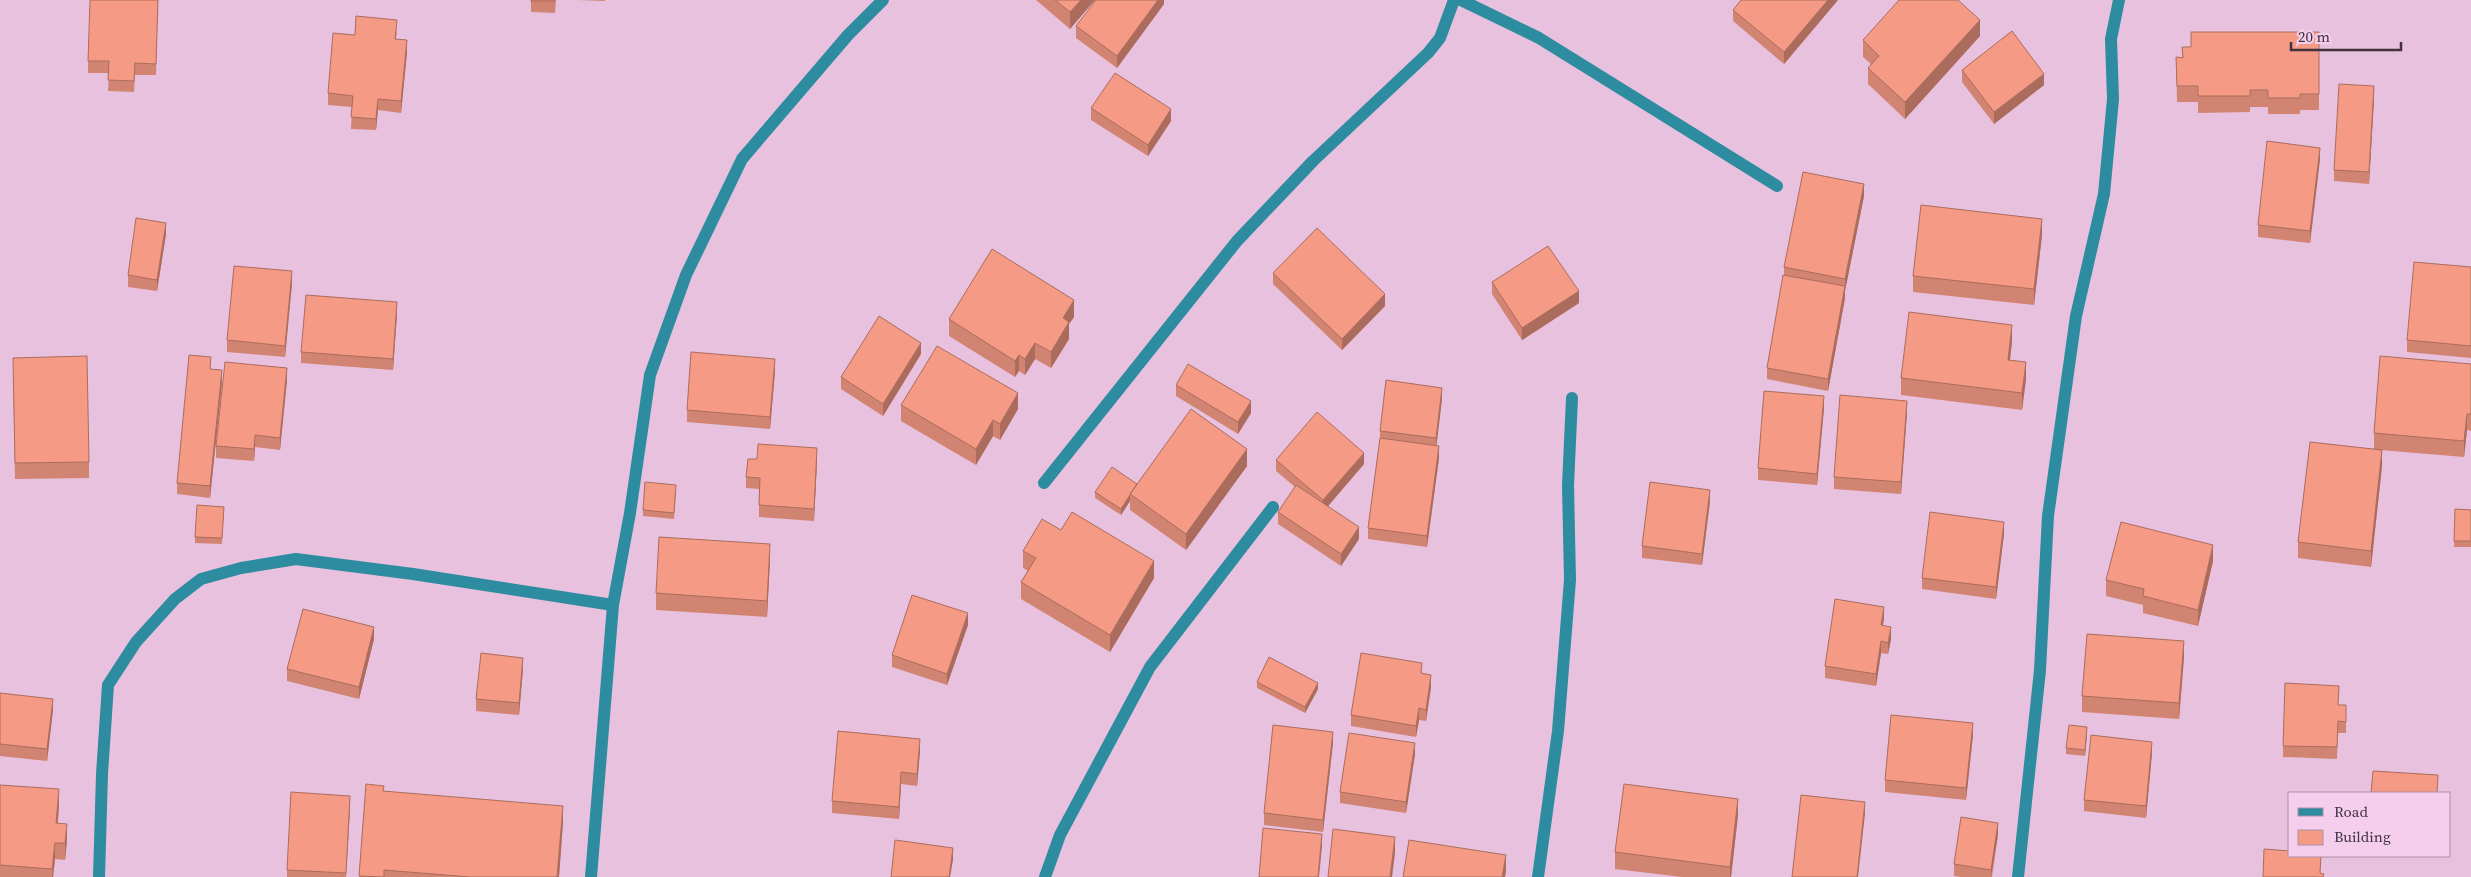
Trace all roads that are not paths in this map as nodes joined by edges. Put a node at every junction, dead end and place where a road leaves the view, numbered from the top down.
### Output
1 (883, 0) edge
2 (1454, 0) edge
3 (1461, 0) edge
4 (2118, 0) edge
5 (1777, 186) dead end
6 (1572, 398) dead end
7 (1044, 483) dead end
8 (1273, 507) dead end
9 (613, 604) junction
10 (99, 877) edge
11 (591, 877) edge
12 (1045, 877) edge
13 (1538, 877) edge
14 (2018, 877) edge

1 - 9 street
2 - 7 street
3 - 5 street
4 - 14 street
6 - 13 street
8 - 12 street
9 - 10 street
9 - 11 street

